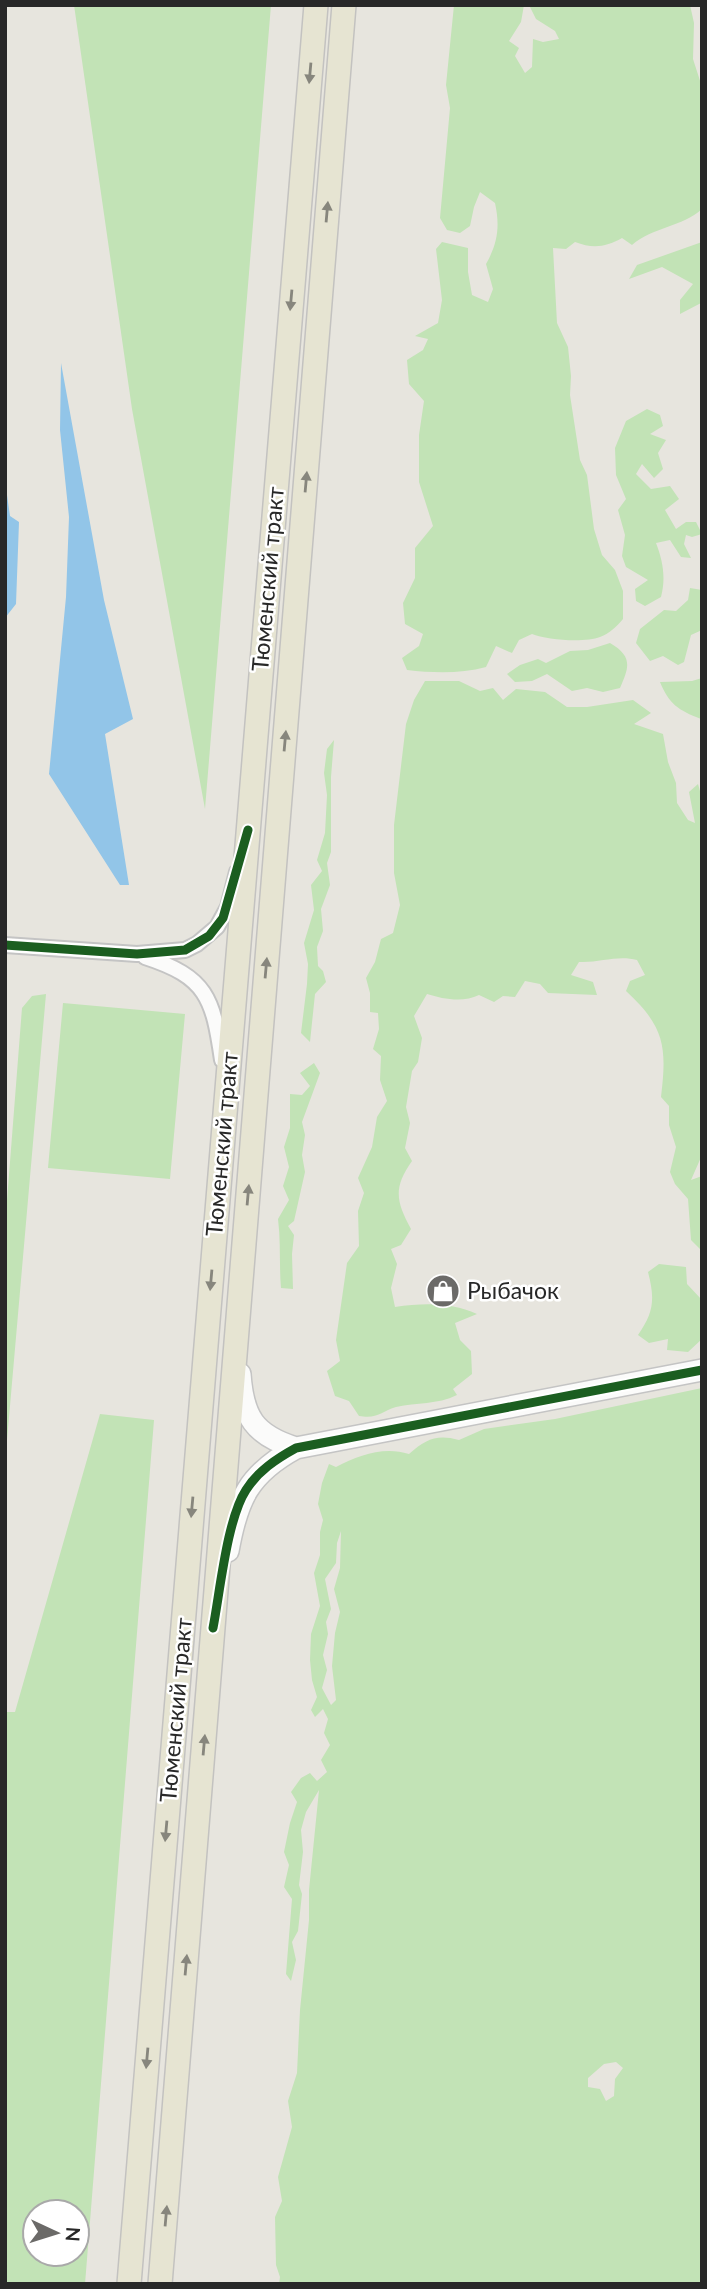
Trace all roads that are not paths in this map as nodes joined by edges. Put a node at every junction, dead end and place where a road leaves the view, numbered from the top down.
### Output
1 (316, 5) edge
2 (344, 5) edge
3 (247, 830) junction
4 (5, 944) edge
5 (137, 954) junction
6 (226, 1090) junction
7 (237, 1336) junction
8 (702, 1370) edge
9 (296, 1448) junction
10 (213, 1629) junction
11 (129, 2284) edge
12 (160, 2284) edge

1 -> 3 main road, Тюменский тракт
7 -> 2 main road, Тюменский тракт
3 - 5 street
3 - 6 main road, Тюменский тракт
4 - 5 street
5 - 6 street
6 -> 11 main road, Тюменский тракт
7 - 9 street
7 - 10 main road, Тюменский тракт
8 - 9 street
9 - 10 street
12 -> 10 main road, Тюменский тракт

